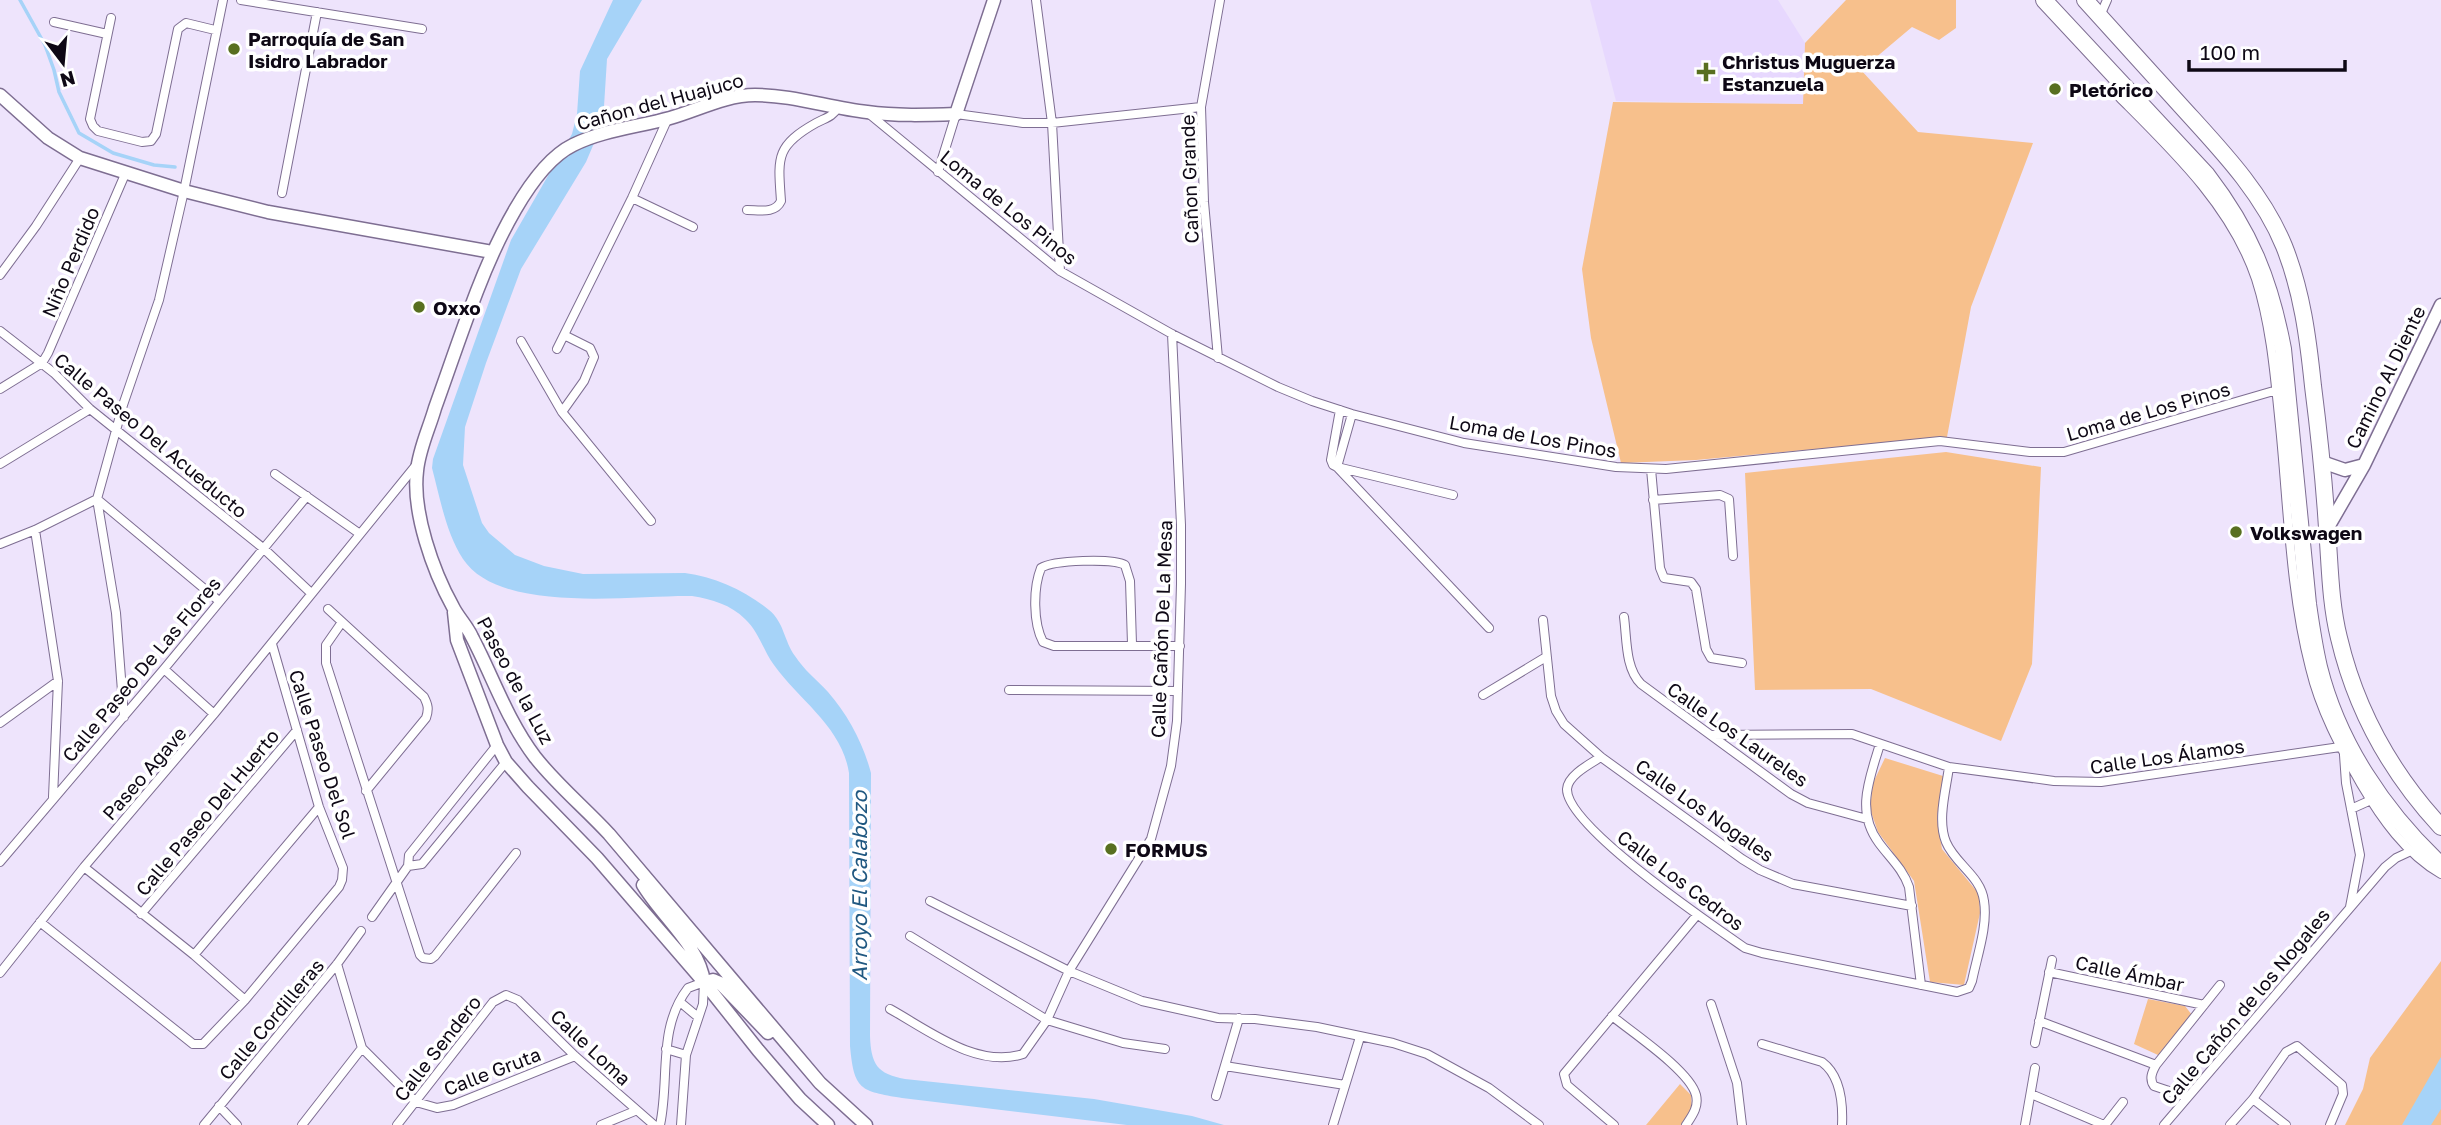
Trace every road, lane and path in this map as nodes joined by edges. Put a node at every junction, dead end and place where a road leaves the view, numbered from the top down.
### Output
1 (223, 0) edge
2 (241, 0) edge
3 (994, 0) edge
4 (1035, 0) edge
5 (1220, 0) edge
6 (2044, 0) edge
7 (2085, 0) edge
8 (2107, 0) edge
9 (317, 12) junction
10 (2100, 16) junction
11 (111, 18) dead end
12 (54, 22) dead end
13 (422, 29) dead end
14 (215, 30) junction
15 (107, 34) junction
16 (2117, 78) junction
17 (0, 95) edge
18 (838, 107) junction
19 (1201, 107) junction
20 (866, 112) junction
21 (956, 114) junction
22 (668, 118) junction
23 (1052, 123) junction
24 (80, 158) junction
25 (126, 172) junction
26 (938, 172) junction
27 (184, 191) junction
28 (282, 193) dead end
29 (632, 198) junction
30 (747, 209) dead end
31 (693, 227) dead end
32 (492, 253) junction
33 (1059, 271) junction
34 (0, 275) edge
35 (2441, 305) edge
36 (0, 331) edge
37 (1172, 334) junction
38 (565, 335) junction
39 (521, 341) dead end
40 (557, 349) dead end
41 (1218, 358) junction
42 (41, 363) junction
43 (0, 389) edge
44 (2277, 390) junction
45 (90, 409) junction
46 (1340, 410) junction
47 (562, 412) junction
48 (1352, 414) junction
49 (117, 431) junction
50 (419, 462) junction
51 (2322, 463) junction
52 (0, 464) edge
53 (2364, 465) junction
54 (1337, 467) junction
55 (1651, 469) junction
56 (275, 474) dead end
57 (1453, 495) dead end
58 (307, 496) junction
59 (97, 499) junction
60 (1653, 500) junction
61 (651, 521) dead end
62 (35, 530) junction
63 (2327, 530) junction
64 (360, 534) junction
65 (0, 544) edge
66 (263, 548) junction
67 (1733, 556) dead end
68 (312, 593) junction
69 (219, 601) junction
70 (328, 609) dead end
71 (453, 609) junction
72 (1624, 617) dead end
73 (1543, 620) dead end
74 (342, 622) junction
75 (1489, 628) dead end
76 (272, 644) junction
77 (1132, 644) junction
78 (1180, 646) junction
79 (1546, 657) junction
80 (1742, 663) dead end
81 (164, 669) junction
82 (58, 681) junction
83 (1009, 690) dead end
84 (1178, 691) junction
85 (1483, 695) dead end
86 (214, 714) junction
87 (124, 717) junction
88 (0, 723) edge
89 (297, 730) junction
90 (1711, 735) junction
91 (1880, 744) junction
92 (497, 745) junction
93 (2342, 750) junction
94 (1601, 757) junction
95 (506, 762) junction
96 (1949, 767) junction
97 (477, 771) junction
98 (488, 783) junction
99 (366, 791) junction
100 (53, 797) junction
101 (2371, 800) junction
102 (319, 807) junction
103 (2351, 809) junction
104 (1867, 819) junction
105 (2441, 827) edge
106 (2411, 851) junction
107 (516, 853) dead end
108 (0, 862) edge
109 (633, 863) junction
110 (2441, 865) edge
111 (408, 866) junction
112 (83, 867) junction
113 (2441, 874) edge
114 (397, 884) junction
115 (930, 901) dead end
116 (1912, 906) junction
117 (2350, 907) junction
118 (141, 914) junction
119 (1697, 915) junction
120 (372, 917) dead end
121 (40, 922) junction
122 (361, 931) dead end
123 (910, 936) dead end
124 (194, 955) junction
125 (2052, 960) dead end
126 (337, 964) junction
127 (1069, 971) junction
128 (2049, 972) junction
129 (0, 973) edge
130 (704, 982) junction
131 (1921, 985) junction
132 (2220, 985) dead end
133 (506, 995) joint
134 (245, 1000) junction
135 (680, 1002) junction
136 (1711, 1004) dead end
137 (2204, 1005) junction
138 (890, 1009) dead end
139 (1612, 1016) junction
140 (698, 1017) junction
141 (1239, 1018) junction
142 (1047, 1020) junction
143 (2039, 1021) junction
144 (1360, 1037) junction
145 (784, 1042) junction
146 (2035, 1042) dead end
147 (1762, 1044) dead end
148 (362, 1048) junction
149 (666, 1049) junction
150 (1165, 1049) dead end
151 (686, 1055) junction
152 (575, 1056) junction
153 (2156, 1065) junction
154 (1225, 1066) junction
155 (2035, 1068) dead end
156 (1345, 1085) junction
157 (2031, 1094) junction
158 (1216, 1096) dead end
159 (2187, 1097) junction
160 (2253, 1099) junction
161 (416, 1102) junction
162 (2123, 1102) dead end
163 (219, 1106) junction
164 (635, 1111) junction
165 (204, 1125) edge
166 (237, 1125) edge
167 (302, 1125) edge
168 (397, 1125) edge
169 (601, 1125) edge
170 (654, 1125) edge
171 (660, 1125) edge
172 (681, 1125) edge
173 (828, 1125) edge
174 (866, 1125) edge
175 (1333, 1125) edge
176 (1539, 1125) edge
177 (1614, 1125) edge
178 (1686, 1125) edge
179 (1742, 1125) edge
180 (1842, 1125) edge
181 (2025, 1125) edge
182 (2104, 1125) edge
183 (2164, 1125) edge
184 (2230, 1125) edge
185 (2286, 1125) edge
186 (2330, 1125) edge

1 - 14 street
2 - 9 street
3 - 21 street
4 - 23 street
5 - 19 street, Cañon Grande
6 - 16 highway
7 - 10 highway
8 - 10 street
9 - 13 street
9 - 28 street
10 - 51 highway
11 - 15 street
12 - 15 street
14 - 15 street
14 - 27 street
16 - 44 street
16 - 110 highway
17 - 24 street
18 - 20 street, Cañon del Huajuco
18 - 22 street, Cañon del Huajuco
18 - 30 street
19 - 23 street
19 - 41 street, Cañon Grande
20 - 21 street, Cañon del Huajuco
20 - 26 street, Loma de Los Pinos
21 - 23 street
21 - 26 street
22 - 29 street
22 - 32 street, Cañon del Huajuco
23 - 33 street
24 - 25 street
24 - 34 street
25 - 27 street
25 - 42 street, Niño Perdido
26 - 33 street, Loma de Los Pinos
27 - 32 street
27 - 49 street
29 - 31 street
29 - 38 street
32 - 50 street, Cañon del Huajuco
33 - 37 street, Loma de Los Pinos
35 - 53 street, Camino Al Diente
36 - 42 street, Calle Paseo Del Acueducto
37 - 41 street, Loma de Los Pinos
37 - 78 street, Calle Cañón De La Mesa
38 - 40 street
38 - 47 street
39 - 47 street
41 - 46 street, Loma de Los Pinos
42 - 43 street
42 - 45 street, Calle Paseo Del Acueducto
44 - 55 street, Loma de Los Pinos
44 - 93 street
45 - 49 street, Calle Paseo Del Acueducto
45 - 52 street
46 - 48 street, Loma de Los Pinos
46 - 54 street
47 - 61 street
48 - 54 street
48 - 55 street, Loma de Los Pinos
49 - 59 street
49 - 66 street, Calle Paseo Del Acueducto
50 - 64 street
50 - 71 street, Cañon del Huajuco
51 - 53 street, Camino Al Diente
51 - 63 highway
53 - 63 street, Camino Al Diente
54 - 57 street
54 - 75 street
55 - 60 street
56 - 58 street
58 - 64 street
58 - 66 street, Calle Paseo De Las Flores
59 - 62 street
59 - 69 street
59 - 87 street
60 - 67 street
60 - 80 street
62 - 65 street
62 - 82 street
63 - 105 highway
64 - 68 street
66 - 68 street, Calle Paseo Del Acueducto
66 - 69 street, Calle Paseo De Las Flores
68 - 76 street, Paseo Agave
69 - 81 street, Calle Paseo De Las Flores
70 - 74 street
71 - 92 street, Paseo de la Luz
71 - 109 street, Paseo de la Luz
72 - 90 street, Calle Los Laureles
73 - 79 street, Calle Los Nogales
74 - 99 street
74 - 99 street
76 - 86 street, Paseo Agave
76 - 89 street, Calle Paseo Del Sol
77 - 77 street
77 - 78 street
78 - 84 street, Calle Cañón De La Mesa
79 - 85 street
79 - 94 street, Calle Los Nogales
81 - 86 street
81 - 87 street, Calle Paseo De Las Flores
82 - 88 street
82 - 100 street
83 - 84 street
84 - 127 street, Calle Cañón De La Mesa
86 - 112 street, Paseo Agave
87 - 100 street, Calle Paseo De Las Flores
89 - 102 street, Calle Paseo Del Sol
89 - 118 street, Calle Paseo Del Huerto
90 - 91 street, Calle Los Álamos
90 - 104 street, Calle Los Laureles
91 - 96 street, Calle Los Álamos
91 - 104 street
92 - 95 street, Paseo de la Luz
92 - 97 street
93 - 96 street, Calle Los Álamos
93 - 101 street
93 - 103 street, Calle Cañón de los Nogales
94 - 116 street, Calle Los Nogales
94 - 119 street, Calle Los Cedros
95 - 98 street
95 - 130 street, Paseo de la Luz
96 - 131 street, Calle Los Cedros
97 - 98 street
97 - 111 street
98 - 111 street
99 - 114 street
100 - 108 street, Calle Paseo De Las Flores
101 - 103 street
101 - 106 street
102 - 124 street
102 - 134 street, Calle Paseo Del Sol
103 - 117 street, Calle Cañón de los Nogales
104 - 116 street
106 - 113 street
106 - 117 street, Calle Cañón de los Nogales
107 - 114 street
109 - 130 street
109 - 145 street, Paseo de la Luz
111 - 114 street
112 - 118 street
112 - 121 street, Paseo Agave
114 - 120 street
115 - 127 street
116 - 131 street
117 - 159 street, Calle Cañón de los Nogales
118 - 124 street
119 - 131 street, Calle Los Cedros
119 - 139 street
121 - 129 street, Paseo Agave
121 - 134 street
122 - 126 street, Calle Cordilleras
123 - 142 street
124 - 134 street
125 - 128 street
126 - 148 street
126 - 163 street, Calle Cordilleras
127 - 141 street
127 - 142 street, Calle Cañón De La Mesa
128 - 137 street, Calle Ámbar
128 - 143 street
130 - 135 street
130 - 140 street
130 - 145 street
130 - 173 street, Paseo de la Luz
132 - 137 street
133 - 152 street, Calle Loma
133 - 161 street, Calle Sendero
135 - 140 street
135 - 149 street
136 - 179 street
137 - 153 street
138 - 142 street, Calle Cañón De La Mesa
139 - 177 street
139 - 178 street
140 - 151 street
141 - 144 street
141 - 154 street
142 - 150 street
143 - 146 street
143 - 153 street
144 - 156 street
144 - 176 street
145 - 174 street, Paseo de la Luz
147 - 180 street
148 - 161 street
148 - 167 street
149 - 151 street
149 - 171 street
151 - 172 street
152 - 161 street, Calle Gruta
152 - 164 street, Calle Loma
153 - 159 street
154 - 156 street
154 - 158 street
155 - 157 street
156 - 175 street
157 - 181 street
157 - 182 street
159 - 183 street, Calle Cañón de los Nogales
160 - 184 street
160 - 185 street
160 - 186 street
161 - 168 street, Calle Sendero
162 - 182 street
163 - 165 street, Calle Cordilleras
163 - 166 street
164 - 169 street
164 - 170 street, Calle Loma

